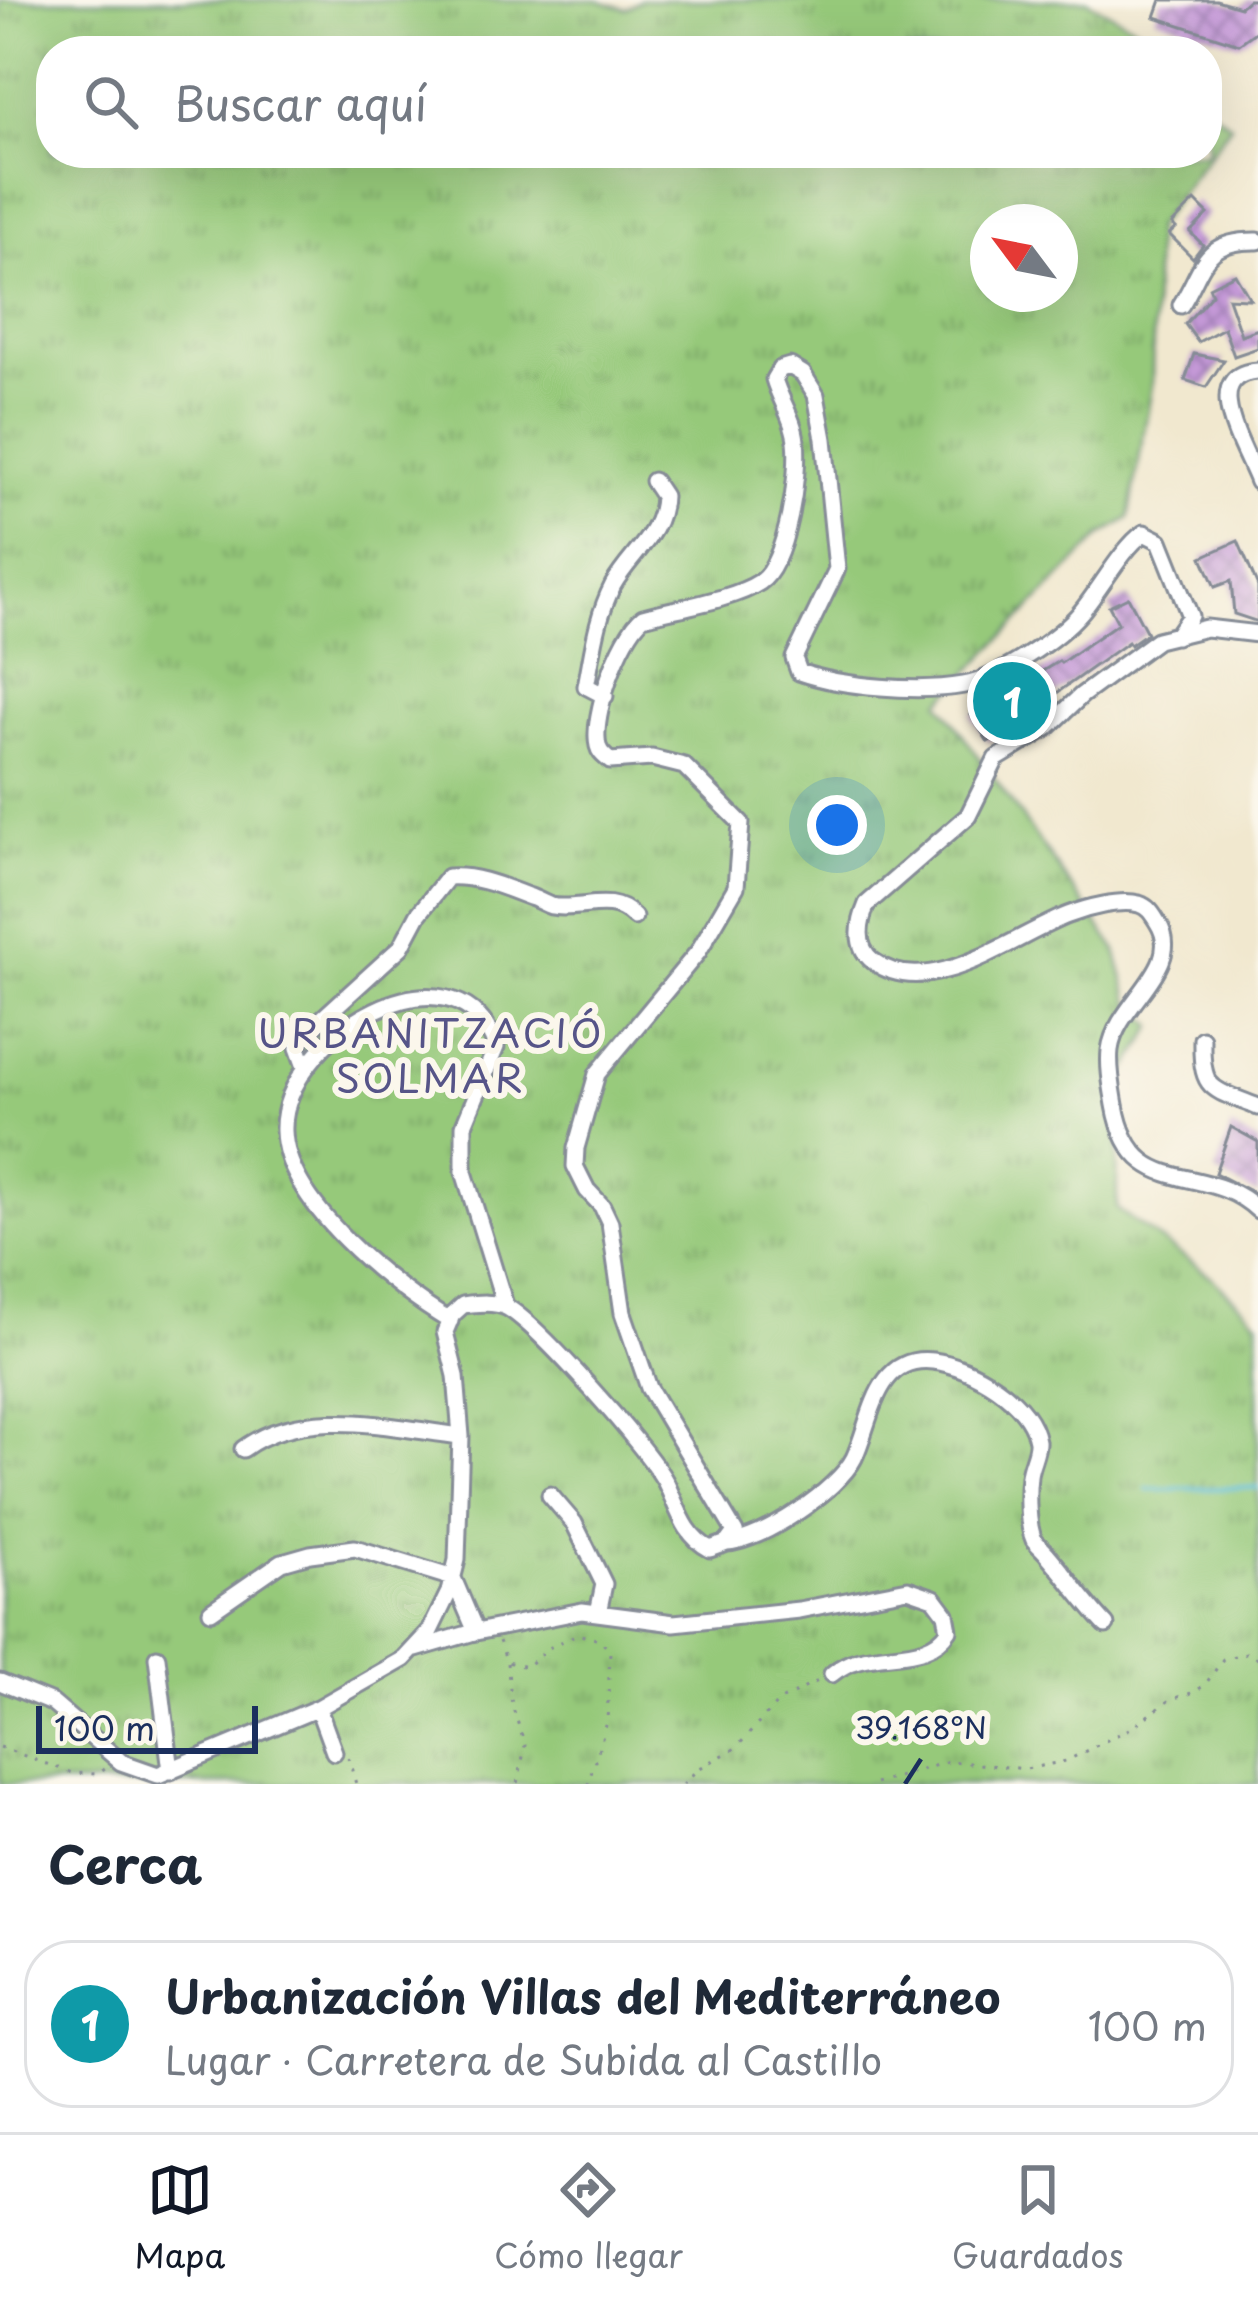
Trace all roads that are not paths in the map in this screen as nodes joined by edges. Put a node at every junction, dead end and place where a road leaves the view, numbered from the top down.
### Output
1 (1258, 241) edge
2 (1181, 304) dead end
3 (1258, 370) edge
4 (652, 482) dead end
5 (1258, 482) edge
6 (1258, 634) edge
7 (1176, 636) junction
8 (605, 696) junction
9 (634, 917) dead end
10 (1202, 1039) dead end
11 (305, 1067) junction
12 (1258, 1107) edge
13 (1258, 1210) edge
14 (505, 1305) junction
15 (450, 1321) junction
16 (461, 1436) junction
17 (243, 1449) dead end
18 (550, 1495) dead end
19 (727, 1543) junction
20 (453, 1578) junction
21 (211, 1611) dead end
22 (598, 1613) junction
23 (1106, 1625) dead end
24 (485, 1630) junction
25 (413, 1650) junction
26 (157, 1657) dead end
27 (832, 1674) road end
28 (0, 1682) edge
29 (318, 1708) junction
30 (339, 1749) road end
31 (171, 1771) junction

1 - 2 street
3 - 5 street
4 - 8 street
6 - 7 street
7 - 8 street
7 - 13 street
8 - 19 street
9 - 11 street
10 - 12 street
11 - 14 street
11 - 15 street
14 - 15 street
14 - 19 street
15 - 16 street
16 - 17 street
16 - 20 street
18 - 22 street
19 - 23 street
20 - 21 street
20 - 24 street
20 - 25 street
22 - 24 street
22 - 27 street
24 - 25 street
25 - 29 street
26 - 31 street
28 - 31 street
29 - 30 street
29 - 31 street

